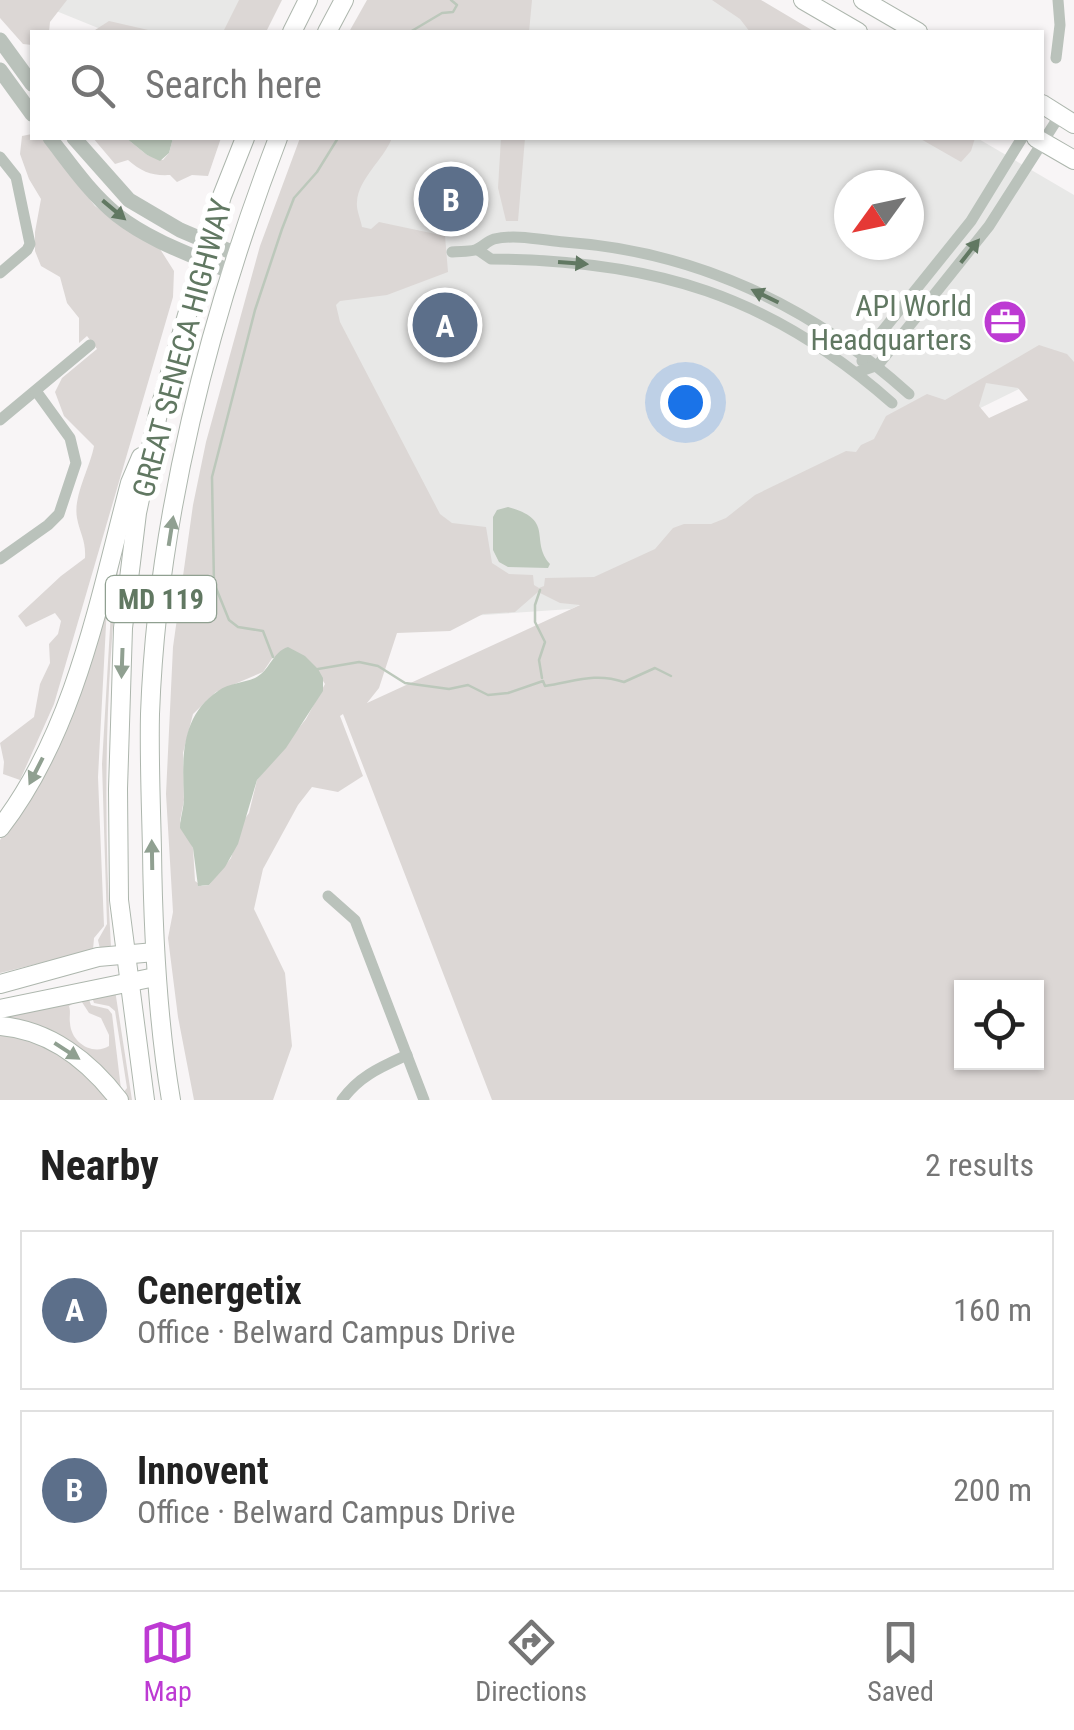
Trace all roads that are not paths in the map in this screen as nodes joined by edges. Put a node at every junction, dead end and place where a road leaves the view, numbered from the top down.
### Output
1 (308, 0) edge
2 (344, 0) edge
3 (803, 0) edge
4 (863, 0) edge
5 (1058, 0) edge
6 (293, 30) edge
7 (328, 30) edge
8 (855, 30) edge
9 (915, 30) edge
10 (0, 40) edge
11 (1056, 58) dead end
12 (0, 70) edge
13 (30, 81) edge
14 (1044, 105) edge
15 (30, 111) edge
16 (1067, 120) edge
17 (1044, 137) edge
18 (52, 140) edge
19 (76, 140) edge
20 (244, 140) edge
21 (277, 140) edge
22 (1021, 140) edge
23 (1040, 140) edge
24 (0, 157) edge
25 (1074, 160) edge
26 (478, 250) junction
27 (206, 251) junction
28 (452, 252) dead end
29 (233, 262) junction
30 (0, 272) edge
31 (90, 346) dead end
32 (864, 354) junction
33 (878, 365) junction
34 (858, 372) junction
35 (36, 391) junction
36 (909, 394) dead end
37 (892, 403) dead end
38 (158, 414) junction
39 (0, 420) edge
40 (0, 558) edge
41 (0, 828) edge
42 (328, 896) dead end
43 (155, 952) junction
44 (125, 955) junction
45 (155, 977) junction
46 (128, 980) junction
47 (0, 984) edge
48 (0, 1009) edge
49 (0, 1026) edge
50 (407, 1054) junction
51 (120, 1100) edge
52 (145, 1100) edge
53 (171, 1100) edge
54 (342, 1100) edge
55 (424, 1100) edge

1 - 6 main road
2 - 7 main road
3 - 8 main road
4 - 9 main road
5 - 11 street
10 - 13 street
12 - 15 street
14 - 16 main road
16 - 17 street
18 -> 27 street
19 - 27 street
20 - 27 main road, GREAT SENECA HIGHWAY / MD 119
21 - 29 main road, GREAT SENECA HIGHWAY / MD 119
22 - 32 street
23 - 25 main road
33 -> 23 street
24 - 30 street
26 - 28 street
32 -> 26 street
26 -> 34 street
27 - 29 street
27 - 38 main road, GREAT SENECA HIGHWAY / MD 119
43 -> 29 main road, GREAT SENECA HIGHWAY / MD 119
31 - 35 street
32 - 33 street
32 - 34 street
33 - 34 street
33 - 36 street
34 - 37 street
35 - 39 street
35 - 40 street
38 -> 41 main road
38 -> 44 main road, GREAT SENECA HIGHWAY / MD 119
42 - 50 street
43 - 44 main road
43 - 45 main road, GREAT SENECA HIGHWAY / MD 119
44 - 46 main road, GREAT SENECA HIGHWAY / MD 119
44 - 47 main road
45 - 46 main road
45 - 53 main road, GREAT SENECA HIGHWAY / MD 119
46 - 48 main road
46 - 52 main road, GREAT SENECA HIGHWAY / MD 119
49 -> 51 main road
50 - 54 street
50 - 55 street

